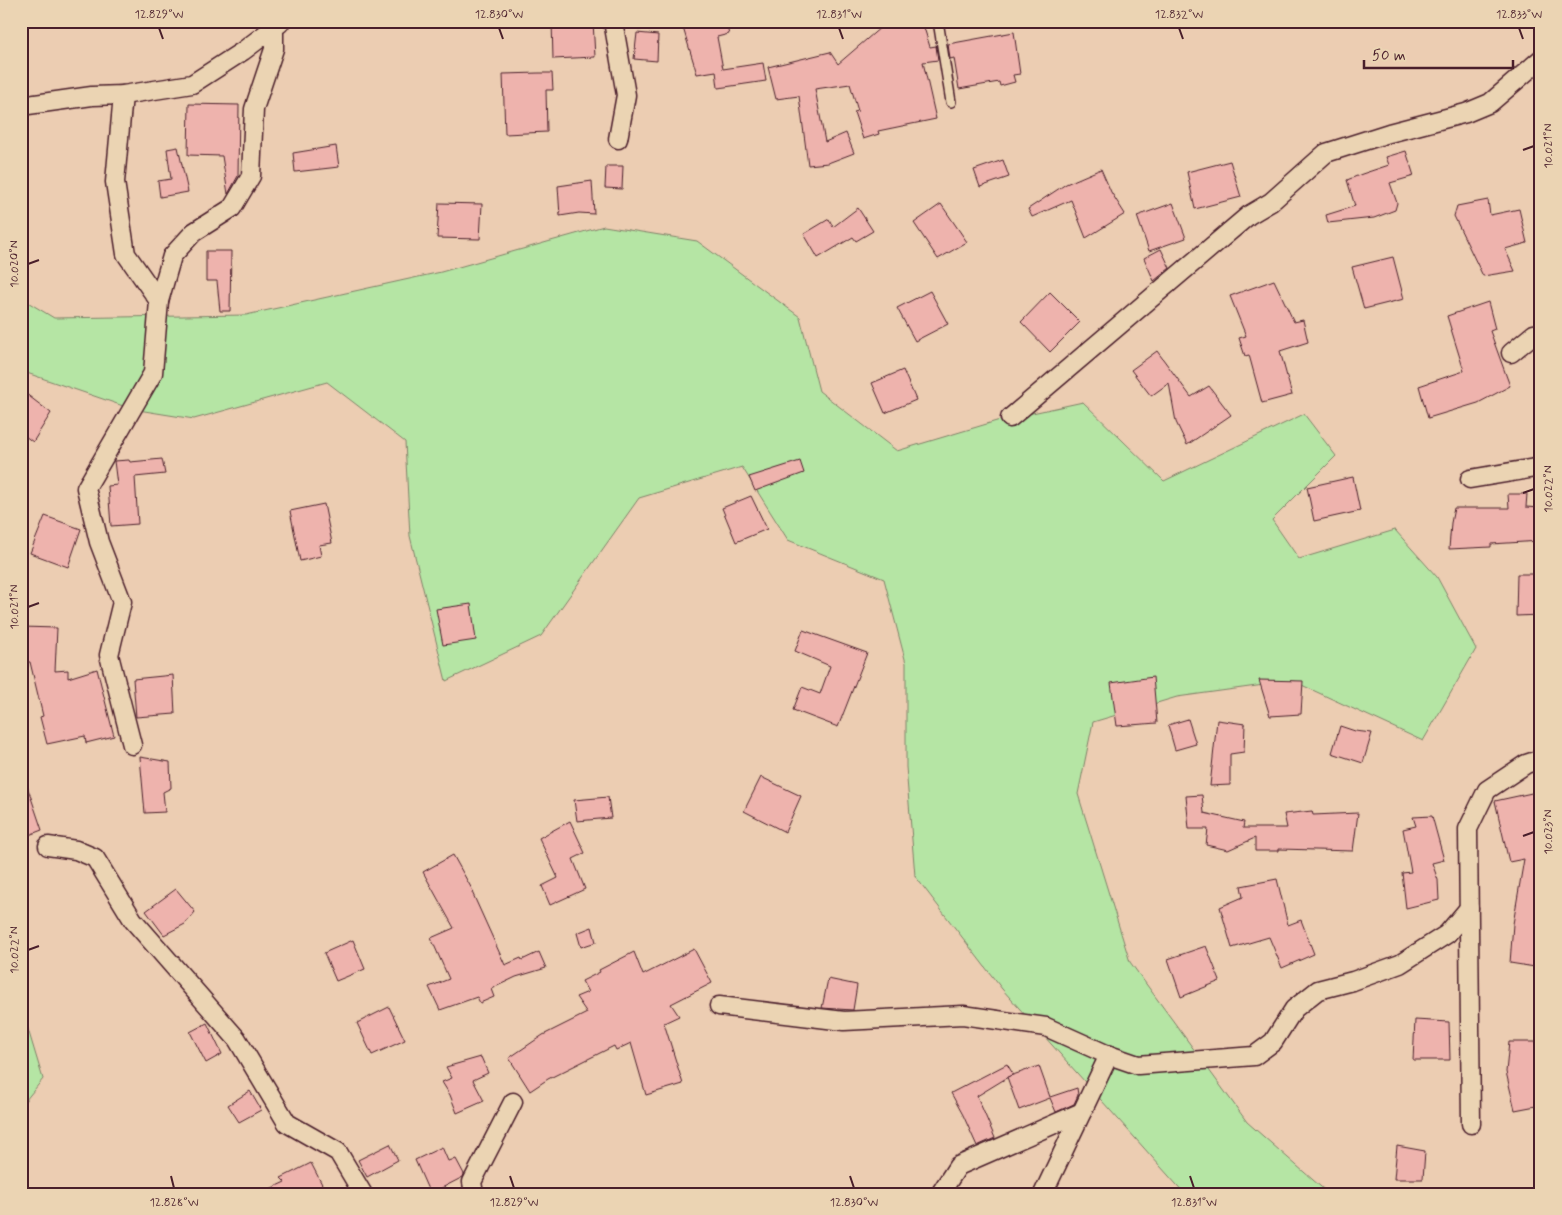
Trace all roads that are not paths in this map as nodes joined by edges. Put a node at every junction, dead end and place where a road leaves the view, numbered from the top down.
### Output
1 (612, 21) edge
2 (938, 21) edge
3 (278, 24) edge
4 (1541, 59) edge
5 (123, 95) junction
6 (951, 102) dead end
7 (21, 106) edge
8 (618, 139) dead end
9 (159, 301) junction
10 (1541, 333) edge
11 (1511, 354) dead end
12 (1010, 418) dead end
13 (1541, 467) edge
14 (1470, 479) dead end
15 (132, 745) dead end
16 (1541, 759) edge
17 (48, 846) dead end
18 (1469, 908) junction
19 (719, 1006) dead end
20 (1109, 1055) junction
21 (513, 1102) dead end
22 (1082, 1112) junction
23 (1471, 1124) dead end
24 (363, 1194) edge
25 (474, 1194) edge
26 (940, 1194) edge
27 (1043, 1194) edge

1 - 8 street
2 - 6 lane
3 - 5 street
3 - 9 street
4 - 12 street
5 - 7 street
5 - 9 street
9 - 15 street
10 - 11 street
13 - 14 street
16 - 18 street
17 - 24 street
18 - 20 street
18 - 23 street
19 - 20 street
20 - 22 street
21 - 25 street
22 - 26 street
22 - 27 street

